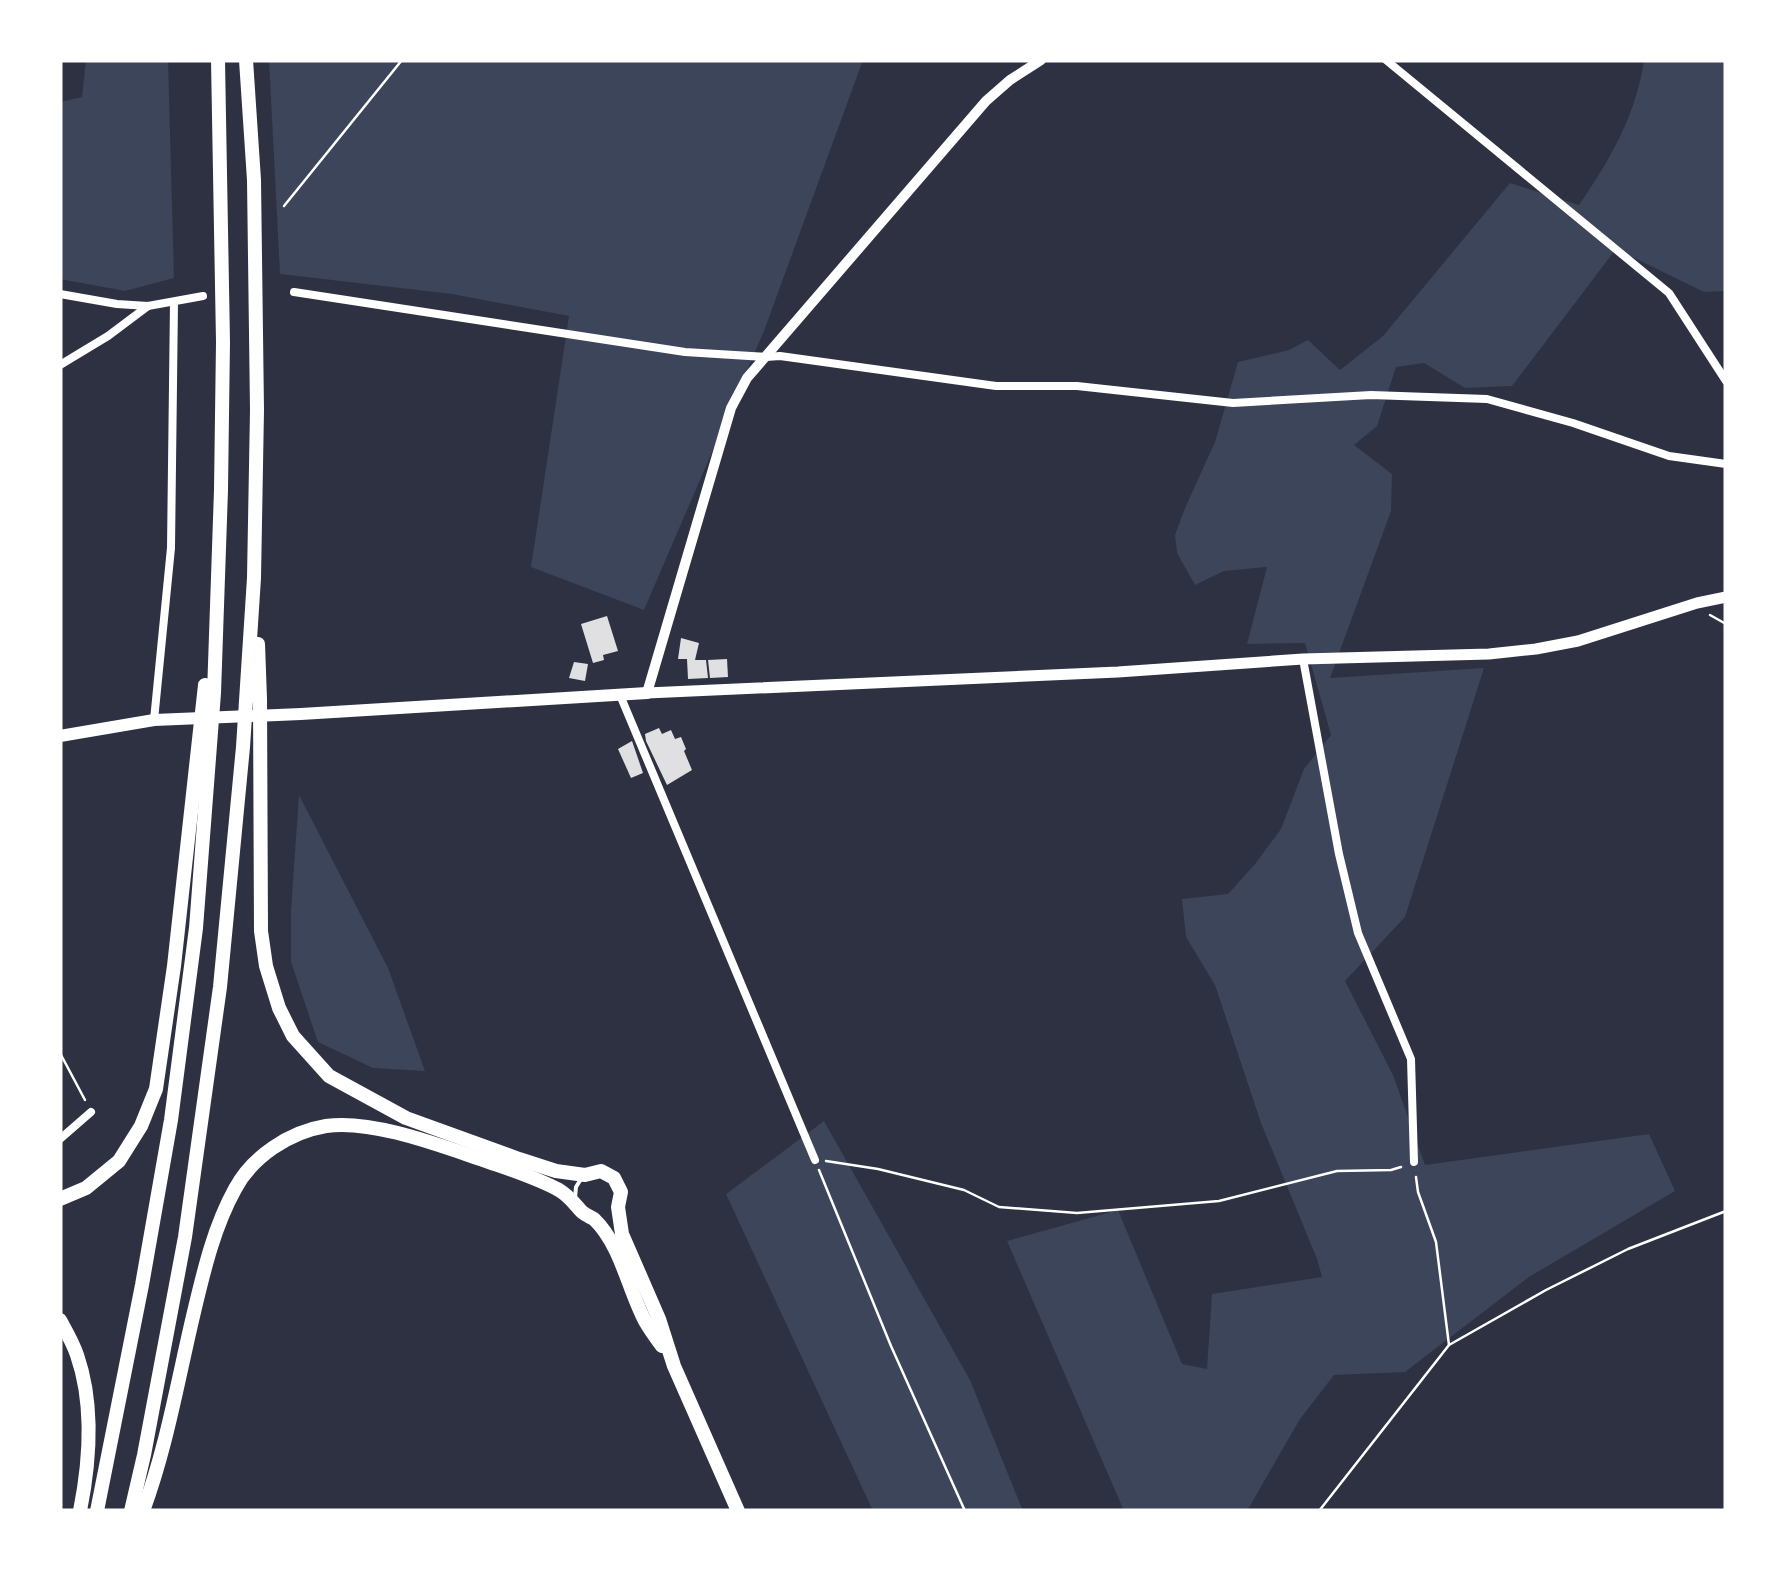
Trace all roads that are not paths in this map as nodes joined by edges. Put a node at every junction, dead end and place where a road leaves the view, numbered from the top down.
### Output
1 (218, 60) edge
2 (246, 60) edge
3 (1042, 60) edge
4 (1386, 60) edge
5 (294, 292) dead end
6 (60, 294) edge
7 (203, 296) dead end
8 (174, 302) junction
9 (148, 306) junction
10 (766, 357) junction
11 (60, 365) edge
12 (1726, 381) edge
13 (1726, 464) edge
14 (1726, 597) edge
15 (1303, 658) junction
16 (648, 693) junction
17 (620, 694) junction
18 (254, 697) junction
19 (154, 720) junction
20 (60, 736) edge
21 (204, 744) junction
22 (91, 1112) road end
23 (60, 1139) edge
24 (815, 1160) road end
25 (1414, 1162) road end
26 (585, 1175) junction
27 (60, 1198) edge
28 (576, 1202) junction
29 (60, 1320) edge
30 (674, 1366) junction
31 (80, 1511) edge
32 (97, 1511) edge
33 (132, 1511) edge
34 (143, 1511) edge
35 (738, 1511) edge

1 - 21 highway
2 - 18 highway
3 - 10 street
4 - 12 street
5 - 10 street
6 - 9 street
7 - 8 street
8 - 9 street
8 - 19 street
9 - 11 street
10 - 13 street
10 - 16 street
14 - 15 main road
15 - 16 main road
15 - 25 street
16 - 17 main road
17 - 19 main road
17 - 24 street
18 - 26 highway
18 - 33 highway
19 - 20 main road
21 - 27 highway
21 - 32 highway
22 - 23 street
26 - 28 lane
26 - 30 highway
28 - 30 highway
28 - 34 highway
29 - 31 highway
30 - 35 highway

